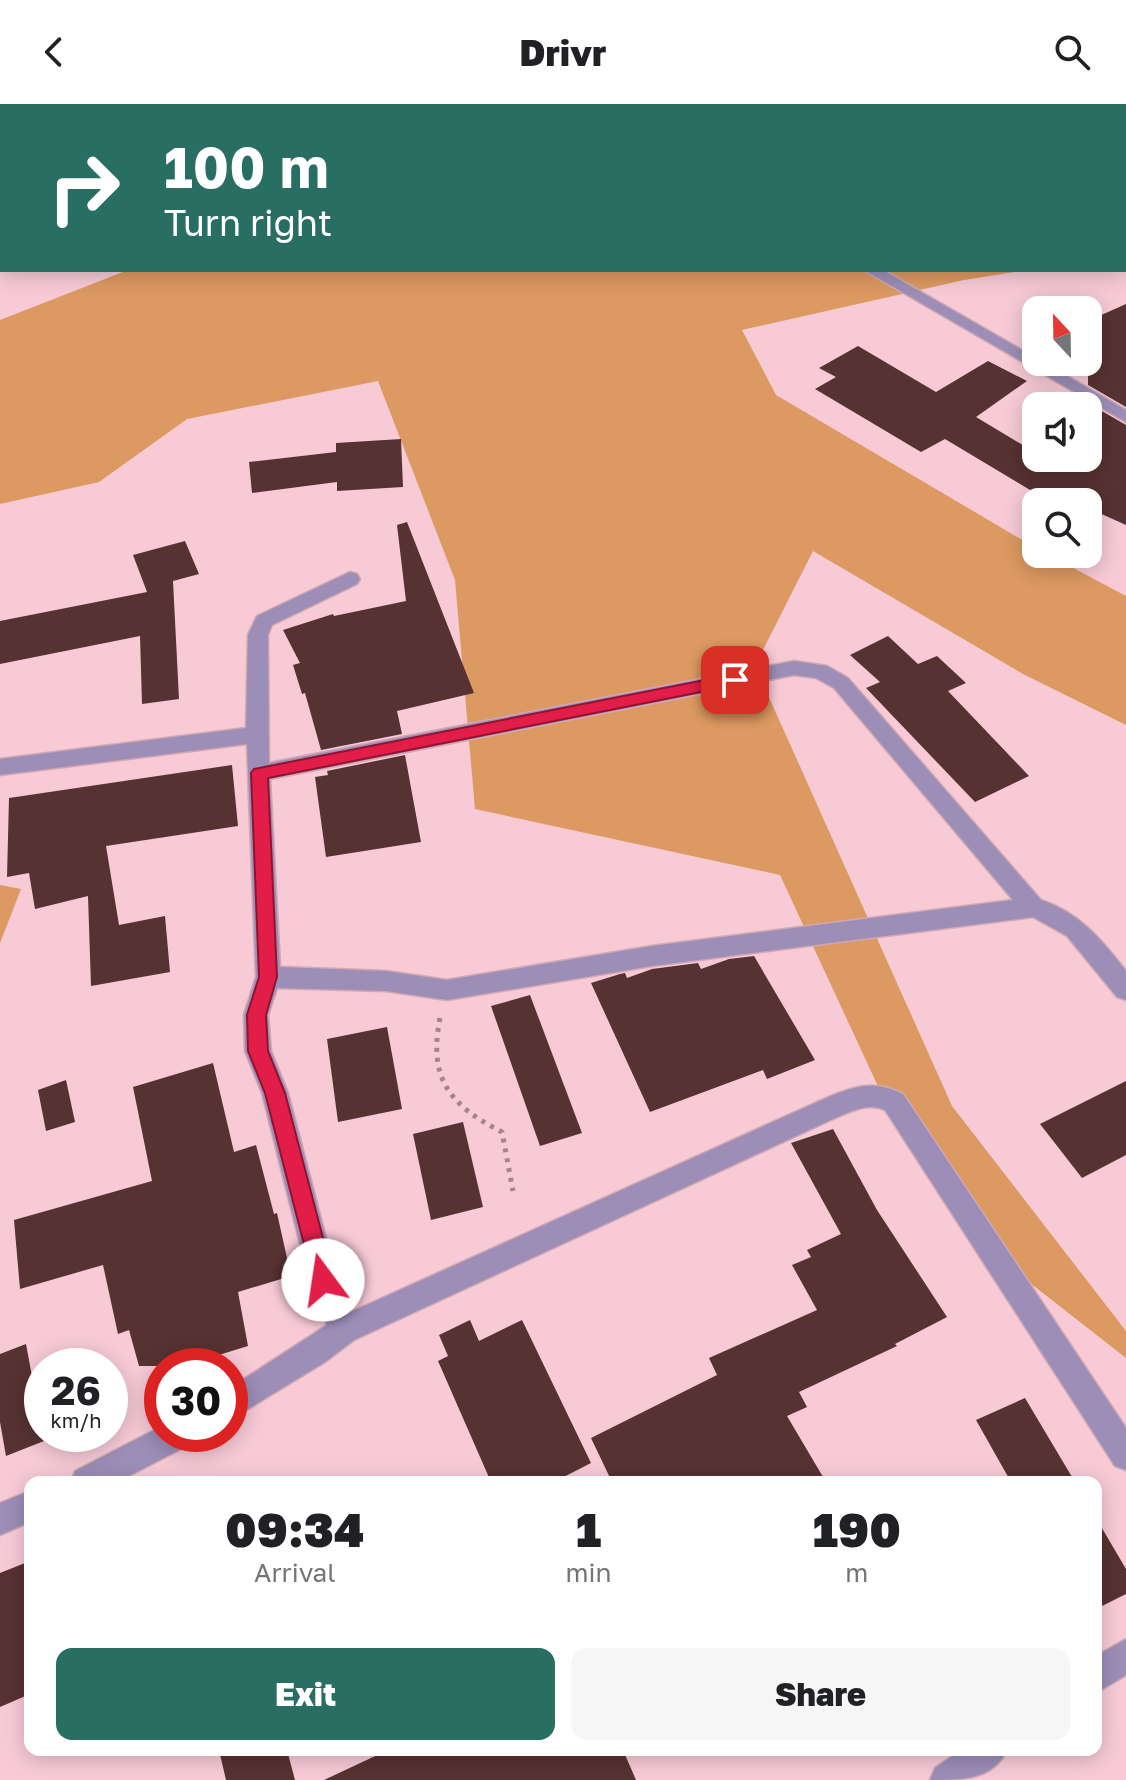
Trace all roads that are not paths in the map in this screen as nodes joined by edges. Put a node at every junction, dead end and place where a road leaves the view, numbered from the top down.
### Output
1 (875, 272) edge
2 (1126, 417) edge
3 (350, 579) dead end
4 (257, 735) junction
5 (0, 767) edge
6 (259, 773) junction
7 (1033, 907) junction
8 (268, 977) junction
9 (1126, 990) edge
10 (344, 1330) junction
11 (248, 1393) edge
12 (144, 1452) edge
13 (1126, 1455) edge
14 (98, 1476) edge
15 (24, 1509) edge
16 (0, 1519) edge
17 (1126, 1655) edge
18 (1102, 1672) edge
19 (981, 1756) edge
20 (947, 1780) edge

1 - 2 street
3 - 4 street
4 - 5 street
4 - 6 street
6 - 7 street
6 - 8 street
7 - 8 street
7 - 9 street
8 - 10 street
10 - 11 street
10 - 13 street
12 - 14 street
15 - 16 street
17 - 18 street
19 - 20 street

